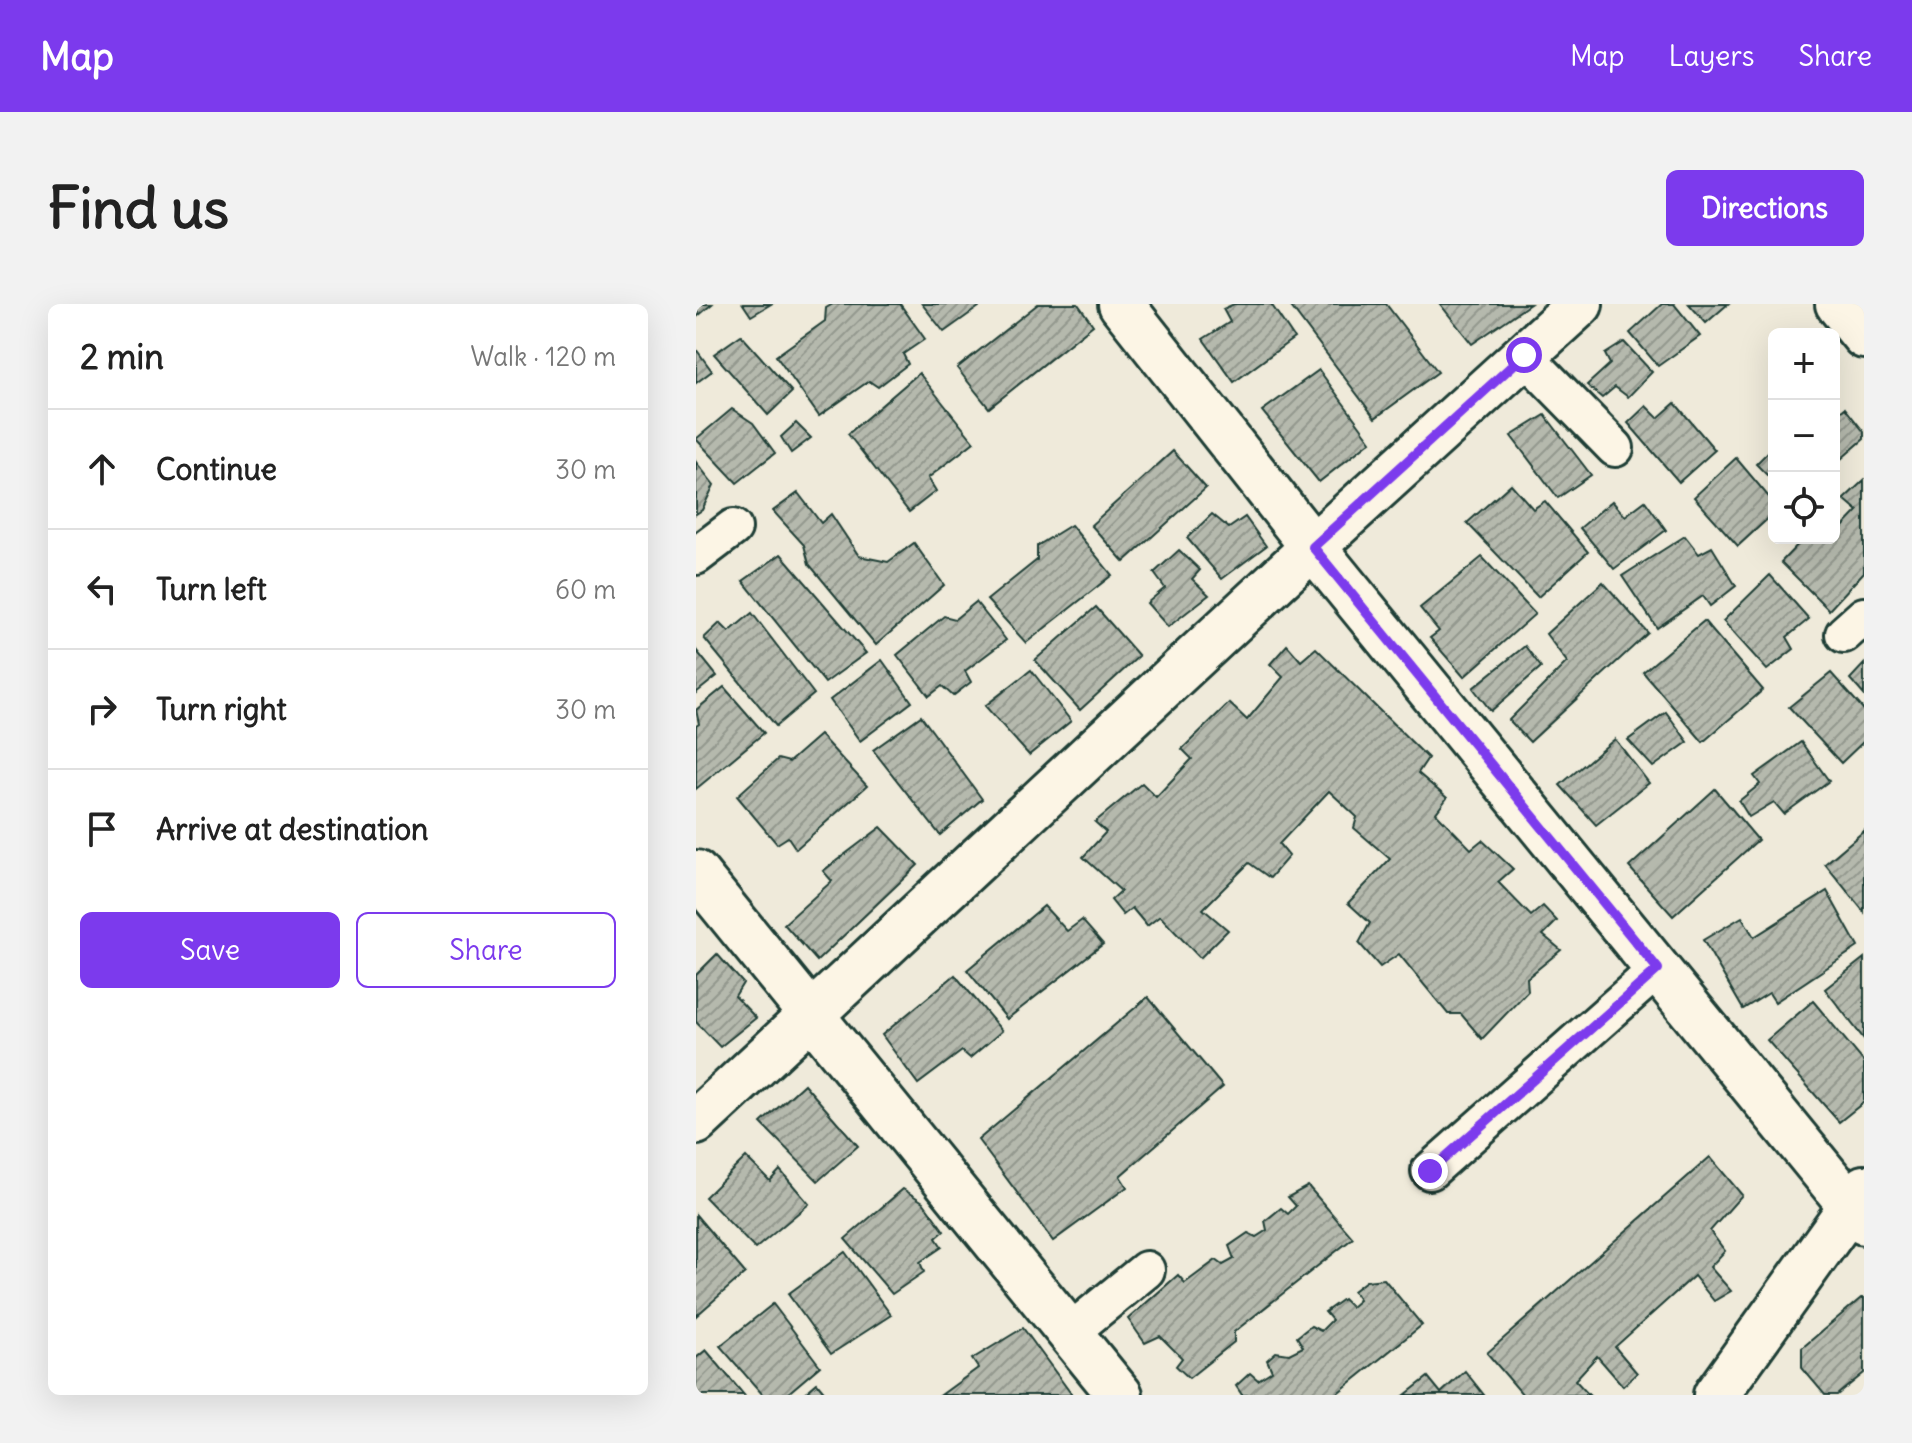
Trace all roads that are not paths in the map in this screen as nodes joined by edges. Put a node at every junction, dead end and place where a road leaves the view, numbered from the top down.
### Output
1 (1121, 304) edge
2 (1580, 304) edge
3 (1838, 304) edge
4 (1864, 336) edge
5 (1524, 355) junction
6 (1615, 448) dead end
7 (733, 528) dead end
8 (1313, 547) junction
9 (696, 556) edge
10 (696, 873) edge
11 (1658, 969) junction
12 (812, 1015) junction
13 (696, 1122) edge
14 (1430, 1171) dead end
15 (1860, 1205) edge
16 (1146, 1270) dead end
17 (1069, 1333) junction
18 (1120, 1395) edge
19 (1716, 1395) edge

1 - 8 street
2 - 5 street
3 - 4 street
5 - 6 lane
5 - 8 street
7 - 9 lane
8 - 11 street
8 - 12 street
10 - 12 street
11 - 14 lane
11 - 15 street
12 - 13 street
12 - 17 street
15 - 19 street
16 - 17 lane
17 - 18 street

